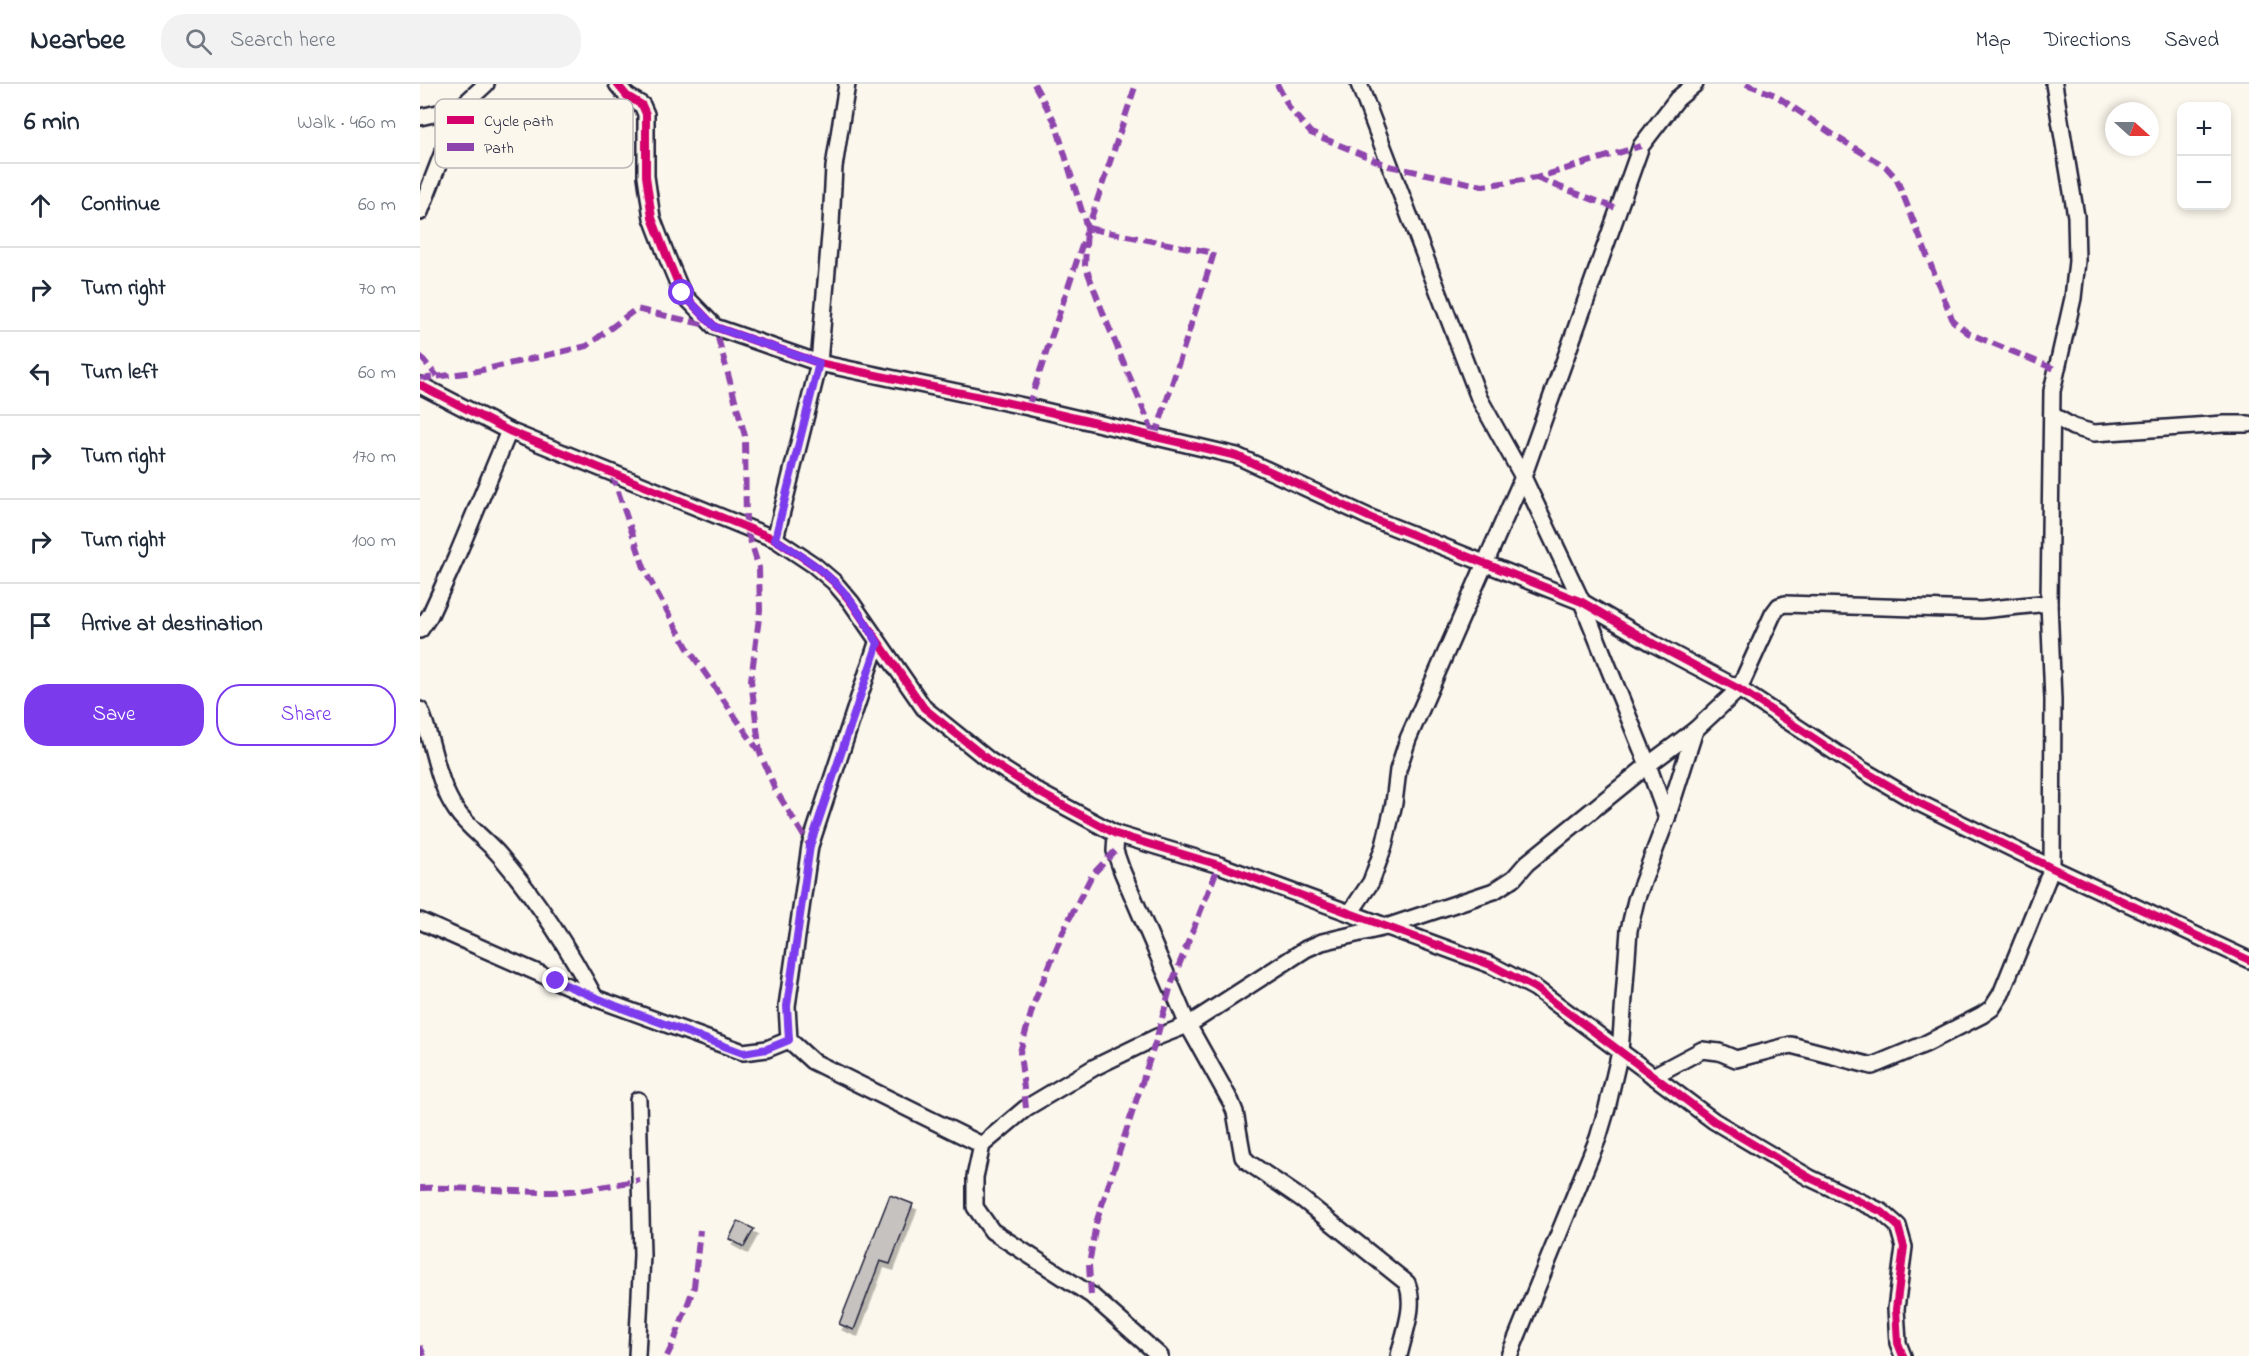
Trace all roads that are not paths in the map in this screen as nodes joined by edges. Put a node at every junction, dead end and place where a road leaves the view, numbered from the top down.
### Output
1 (486, 84) edge
2 (603, 84) edge
3 (617, 84) edge
4 (847, 84) edge
5 (1359, 84) edge
6 (1695, 84) edge
7 (2054, 84) edge
8 (627, 96) junction
9 (470, 99) edge
10 (632, 99) edge
11 (633, 100) edge
12 (435, 114) edge
13 (420, 117) edge
14 (437, 168) edge
15 (420, 212) edge
16 (819, 363) junction
17 (420, 384) edge
18 (2052, 415) junction
19 (2249, 424) edge
20 (509, 431) junction
21 (1522, 477) junction
22 (775, 539) junction
23 (1483, 564) junction
24 (1582, 602) junction
25 (2049, 603) junction
26 (420, 630) edge
27 (878, 643) junction
28 (1739, 689) junction
29 (420, 710) edge
30 (1695, 730) junction
31 (1648, 765) junction
32 (1667, 818) junction
33 (1116, 834) junction
34 (2052, 868) junction
35 (1350, 914) junction
36 (420, 921) edge
37 (1386, 927) junction
38 (2249, 960) edge
39 (595, 998) junction
40 (1188, 1025) junction
41 (789, 1040) junction
42 (1620, 1052) junction
43 (1653, 1076) junction
44 (638, 1100) dead end
45 (982, 1145) junction
46 (637, 1356) edge
47 (1160, 1356) edge
48 (1399, 1356) edge
49 (1509, 1356) edge
50 (1903, 1356) edge

1 - 9 street
2 - 8 street
3 - 8 street
4 - 16 street
5 - 21 street
6 - 21 street
7 - 18 street
8 - 10 street
11 - 16 street
12 - 13 street
14 - 15 street
16 - 22 street
16 - 23 street
17 - 20 street
18 - 19 street
18 - 25 street
20 - 22 street
20 - 26 street
21 - 23 street
21 - 24 street
22 - 27 street
23 - 24 street
23 - 35 street
24 - 28 street
24 - 31 street
25 - 28 street
25 - 34 street
27 - 33 street
27 - 41 street
28 - 30 street
28 - 34 street
29 - 39 street
30 - 31 street
30 - 32 street
31 - 32 street
31 - 37 street
32 - 42 street
33 - 35 street
33 - 40 street
34 - 38 street
34 - 43 street
35 - 37 street
36 - 39 street
37 - 40 street
37 - 42 street
39 - 41 street
40 - 45 street
40 - 48 street
41 - 45 street
42 - 43 street
42 - 49 street
43 - 50 street
44 - 46 street
45 - 47 street

